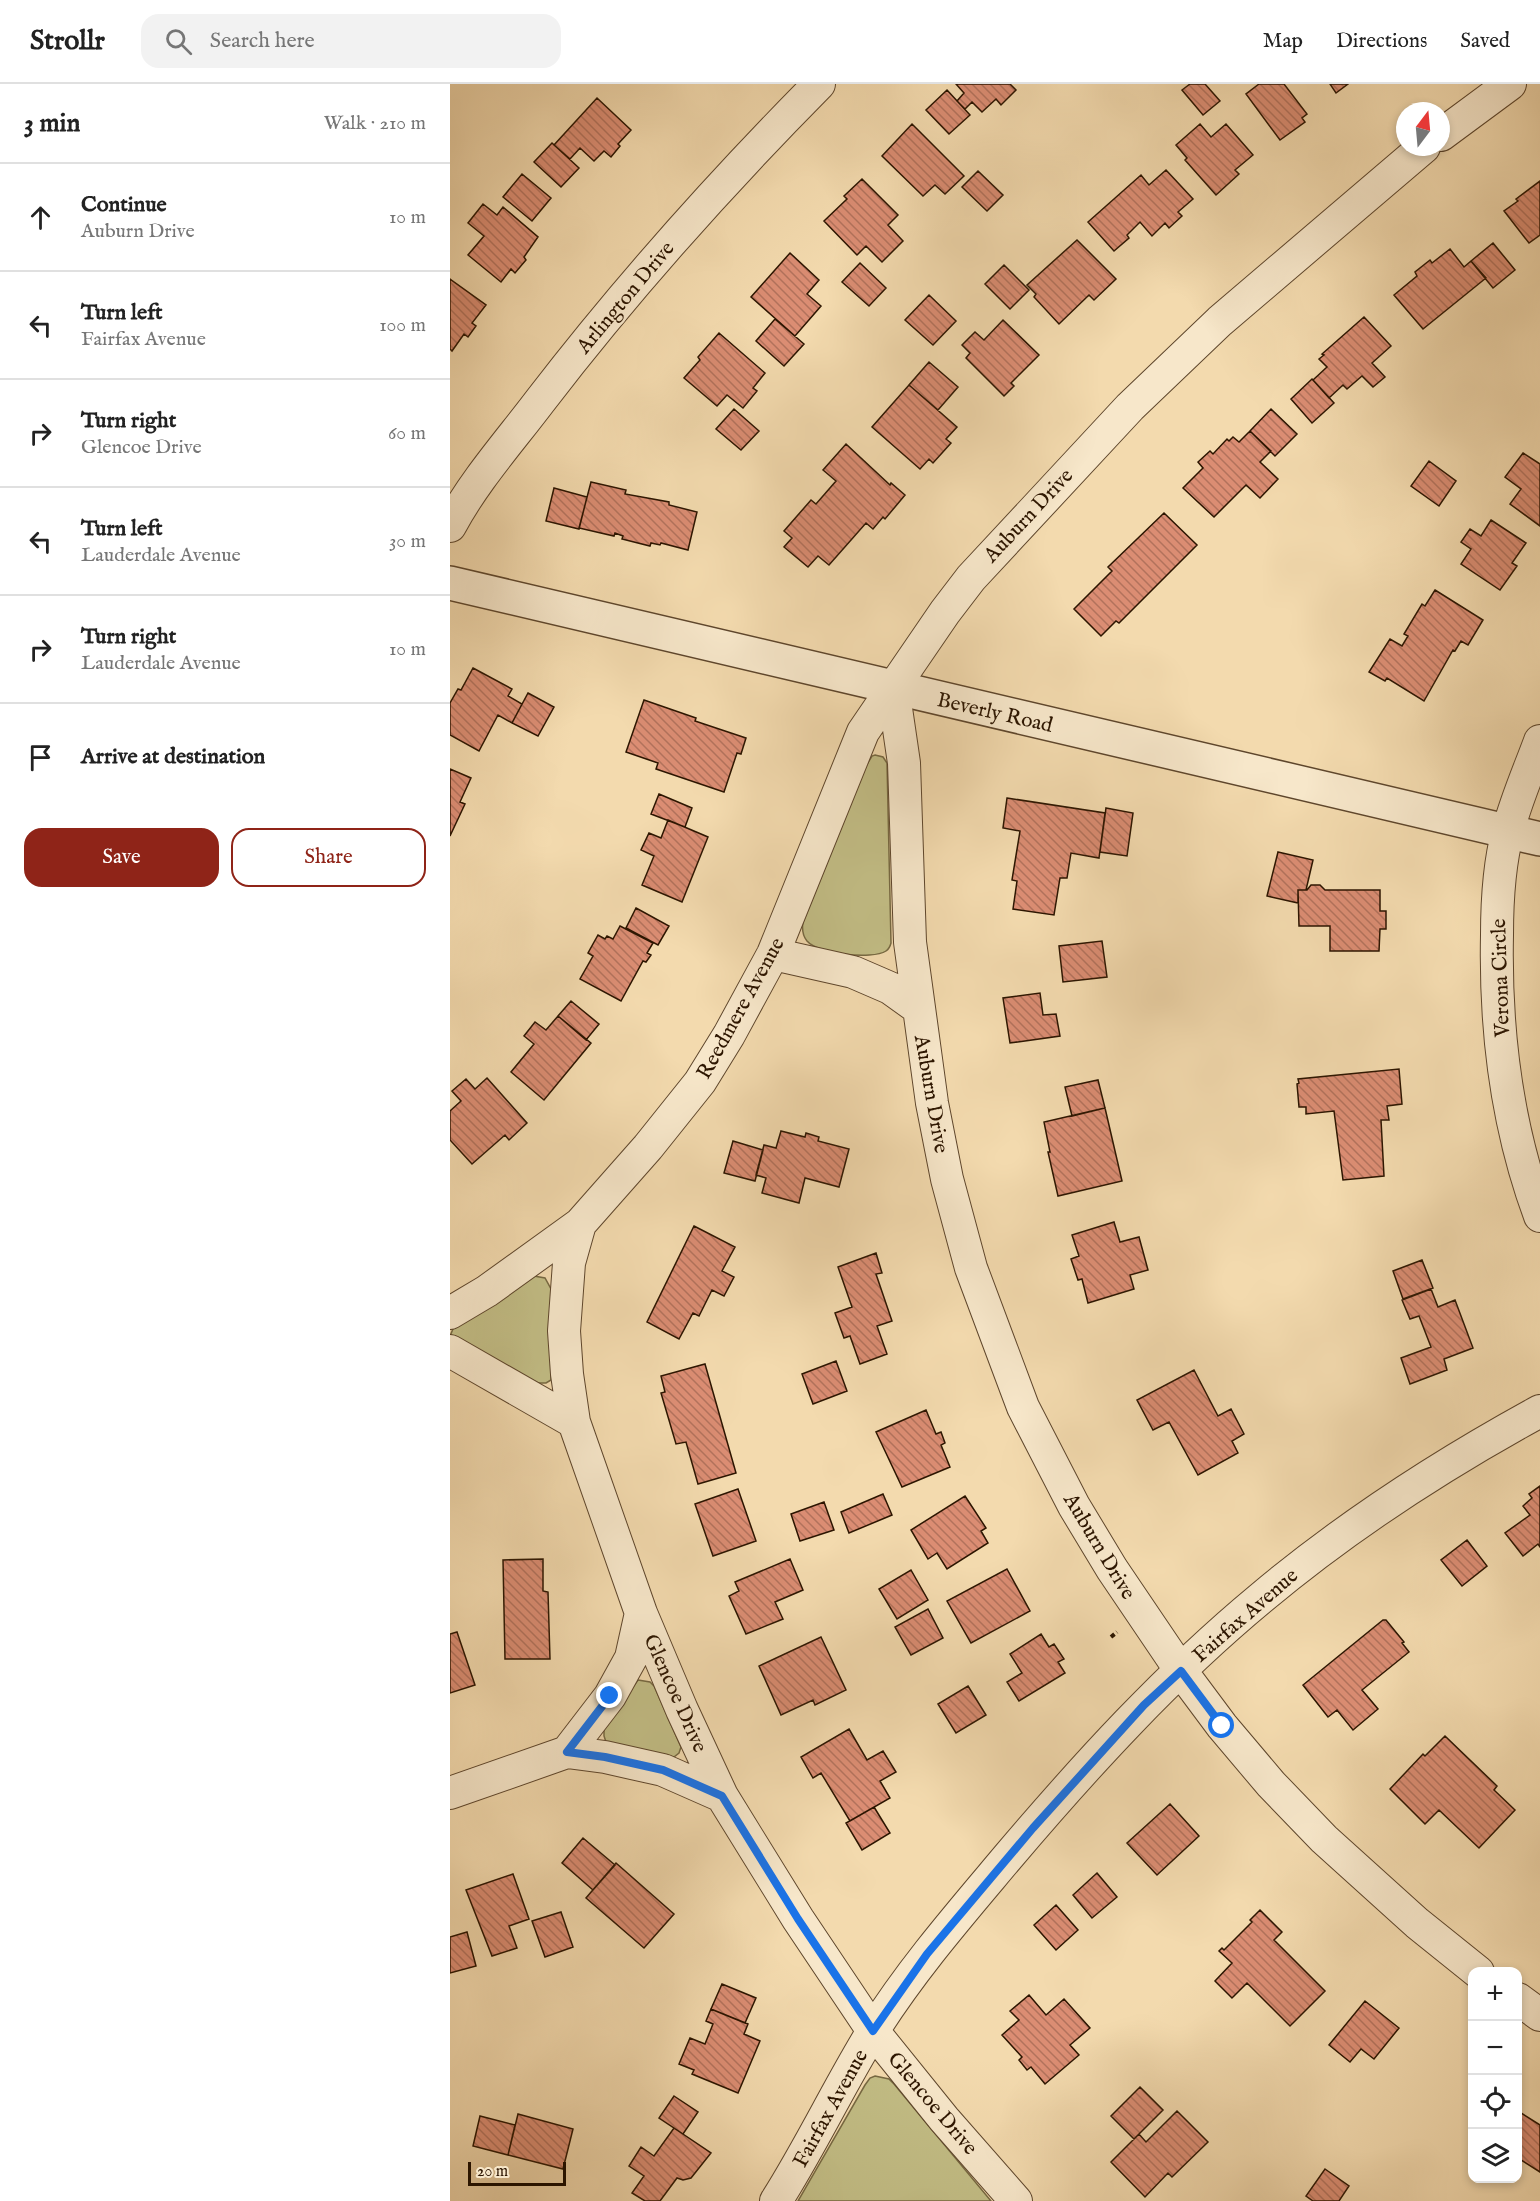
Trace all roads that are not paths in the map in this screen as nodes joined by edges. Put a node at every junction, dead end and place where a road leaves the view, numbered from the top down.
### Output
1 (819, 84) edge
2 (1510, 84) edge
3 (1450, 128) edge
4 (1413, 156) edge
5 (450, 526) edge
6 (450, 583) edge
7 (893, 688) junction
8 (1540, 741) edge
9 (1508, 831) junction
10 (1540, 839) edge
11 (773, 954) junction
12 (918, 1008) junction
13 (1540, 1216) edge
14 (580, 1224) junction
15 (450, 1313) edge
16 (450, 1351) edge
17 (1540, 1411) edge
18 (574, 1422) junction
19 (640, 1613) junction
20 (1181, 1671) junction
21 (567, 1752) junction
22 (450, 1792) edge
23 (722, 1796) junction
24 (1473, 1967) edge
25 (1522, 2002) edge
26 (1540, 2015) edge
27 (873, 2031) junction
28 (776, 2201) edge
29 (1016, 2201) edge

1 - 5 street, Arlington Drive
2 - 3 street
4 - 7 street, Auburn Drive
6 - 7 street, Beverly Road
7 - 9 street, Beverly Road
7 - 11 street, Reedmere Avenue
7 - 12 street, Auburn Drive
8 - 9 street, Verona Circle
9 - 10 street, Beverly Road
9 - 13 street, Verona Circle
11 - 12 street, Auburn Drive
11 - 14 street, Reedmere Avenue
12 - 20 street, Auburn Drive
14 - 15 street, Reedmere Avenue
14 - 18 street, Glencoe Drive
16 - 18 street
17 - 20 street, Fairfax Avenue
18 - 19 street, Glencoe Drive
19 - 21 street
19 - 23 street, Glencoe Drive
20 - 24 street, Auburn Drive
20 - 27 street, Fairfax Avenue
21 - 22 street
21 - 23 street
23 - 27 street, Glencoe Drive
25 - 26 street
27 - 28 street, Fairfax Avenue
27 - 29 street, Glencoe Drive

